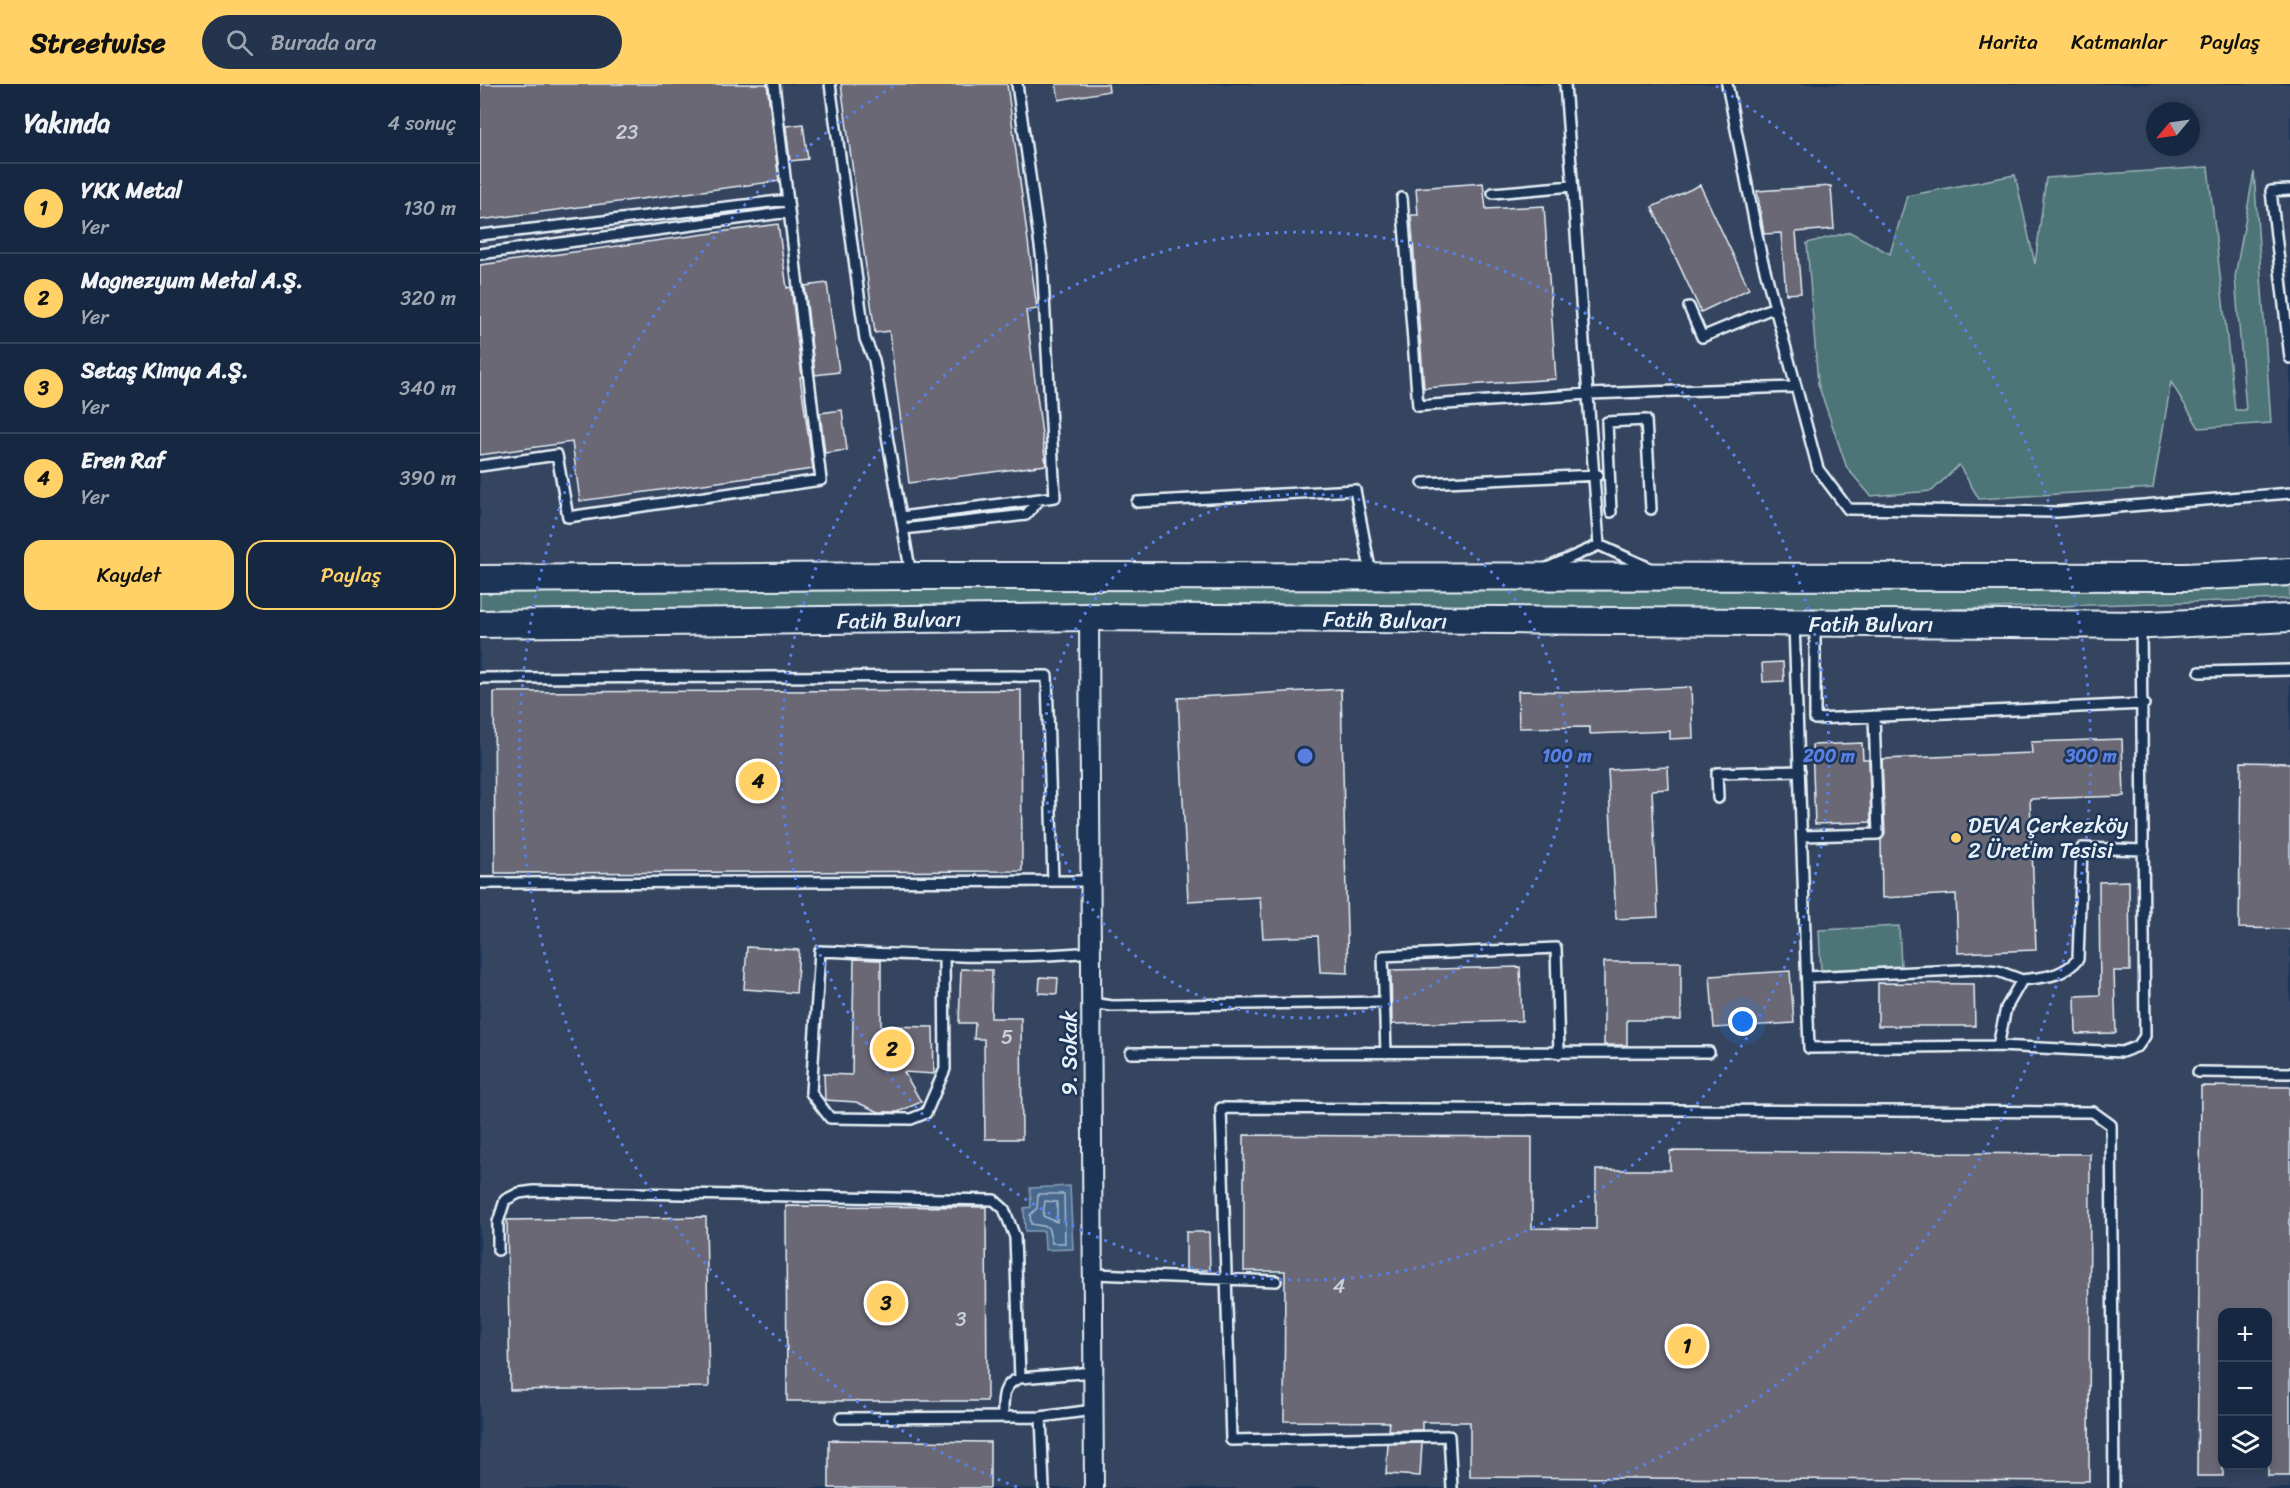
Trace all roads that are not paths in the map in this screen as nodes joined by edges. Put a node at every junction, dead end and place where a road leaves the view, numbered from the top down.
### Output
1 (774, 84) edge
2 (830, 84) edge
3 (1017, 84) edge
4 (1565, 84) edge
5 (1727, 84) edge
6 (1572, 186) junction
7 (2290, 190) edge
8 (1493, 193) dead end
9 (1402, 198) dead end
10 (788, 200) junction
11 (789, 212) junction
12 (480, 235) edge
13 (480, 254) edge
14 (1689, 307) dead end
15 (1774, 307) junction
16 (2290, 358) edge
17 (1796, 387) junction
18 (1588, 394) junction
19 (480, 466) edge
20 (1609, 474) junction
21 (1594, 475) junction
22 (1423, 483) dead end
23 (2290, 493) edge
24 (1040, 499) junction
25 (1137, 502) dead end
26 (1651, 509) dead end
27 (1611, 512) dead end
28 (902, 517) junction
29 (903, 529) junction
30 (1599, 544) junction
31 (2290, 573) edge
32 (911, 576) junction
33 (1117, 576) junction
34 (1371, 576) junction
35 (1530, 576) junction
36 (1668, 576) junction
37 (480, 579) edge
38 (1089, 617) junction
39 (2290, 618) edge
40 (480, 624) edge
41 (1805, 624) junction
42 (2141, 624) junction
43 (2290, 670) edge
44 (2199, 672) dead end
45 (480, 678) edge
46 (2144, 704) junction
47 (1874, 716) junction
48 (1800, 771) junction
49 (1718, 798) dead end
50 (1802, 836) junction
51 (2144, 850) junction
52 (1053, 881) junction
53 (1091, 881) junction
54 (480, 883) edge
55 (1092, 952) junction
56 (944, 956) junction
57 (1807, 977) junction
58 (2022, 980) junction
59 (1384, 1002) junction
60 (1092, 1003) junction
61 (1998, 1046) junction
62 (1709, 1052) dead end
63 (1131, 1053) dead end
64 (1386, 1053) junction
65 (1559, 1053) junction
66 (2198, 1072) dead end
67 (2290, 1073) edge
68 (498, 1250) dead end
69 (1094, 1274) junction
70 (1226, 1279) junction
71 (1276, 1281) dead end
72 (1094, 1372) junction
73 (1020, 1378) junction
74 (1093, 1410) junction
75 (1002, 1417) junction
76 (1041, 1417) junction
77 (841, 1418) dead end
78 (1044, 1488) edge
79 (1094, 1488) edge
80 (1452, 1488) edge
81 (2114, 1488) edge

1 - 10 lane
2 - 28 lane
3 - 24 lane
4 - 6 lane
5 - 15 lane
6 - 8 lane
6 - 18 lane
7 - 16 lane
9 - 18 lane
10 - 11 lane
10 - 12 lane
11 - 13 lane
11 - 19 lane
14 - 15 lane
15 - 17 lane
17 - 18 lane
17 - 23 lane
18 - 21 lane
20 - 21 lane
20 - 26 lane
20 - 27 lane
21 - 22 lane
21 - 30 lane
24 - 28 lane
24 - 29 lane
25 - 34 lane
28 - 29 lane
29 - 32 lane
30 - 35 lane
30 - 36 lane
31 - 36 main road, Fatih Bulvarı
32 - 33 main road, Fatih Bulvarı
32 - 37 main road, Fatih Bulvarı
33 - 34 main road, Fatih Bulvarı
33 - 38 main road
34 - 35 main road, Fatih Bulvarı
35 - 36 main road, Fatih Bulvarı
38 - 40 main road, Fatih Bulvarı
38 - 41 main road, Fatih Bulvarı
38 - 53 street, 9. Sokak
39 - 42 main road, Fatih Bulvarı
41 - 42 main road, Fatih Bulvarı
41 - 47 lane
41 - 48 lane
42 - 46 lane
43 - 44 lane
45 - 52 lane
46 - 47 lane
46 - 51 lane
47 - 50 lane
48 - 49 lane
48 - 50 lane
50 - 57 lane
51 - 58 lane
51 - 61 lane
52 - 53 lane
52 - 54 lane
53 - 55 street, 9. Sokak
55 - 56 lane
55 - 60 street, 9. Sokak
56 - 56 lane
57 - 58 lane
57 - 61 lane
58 - 61 lane
59 - 60 lane
59 - 64 lane
59 - 65 lane
60 - 69 street, 9. Sokak
62 - 65 lane
63 - 64 lane
64 - 65 lane
66 - 67 lane
68 - 73 lane
69 - 70 lane
69 - 72 street, 9. Sokak
70 - 71 lane
70 - 80 lane
70 - 81 lane
72 - 73 lane
72 - 74 street, 9. Sokak
73 - 75 lane
74 - 76 lane
74 - 79 street, 9. Sokak
75 - 76 lane
75 - 77 lane
76 - 78 lane

